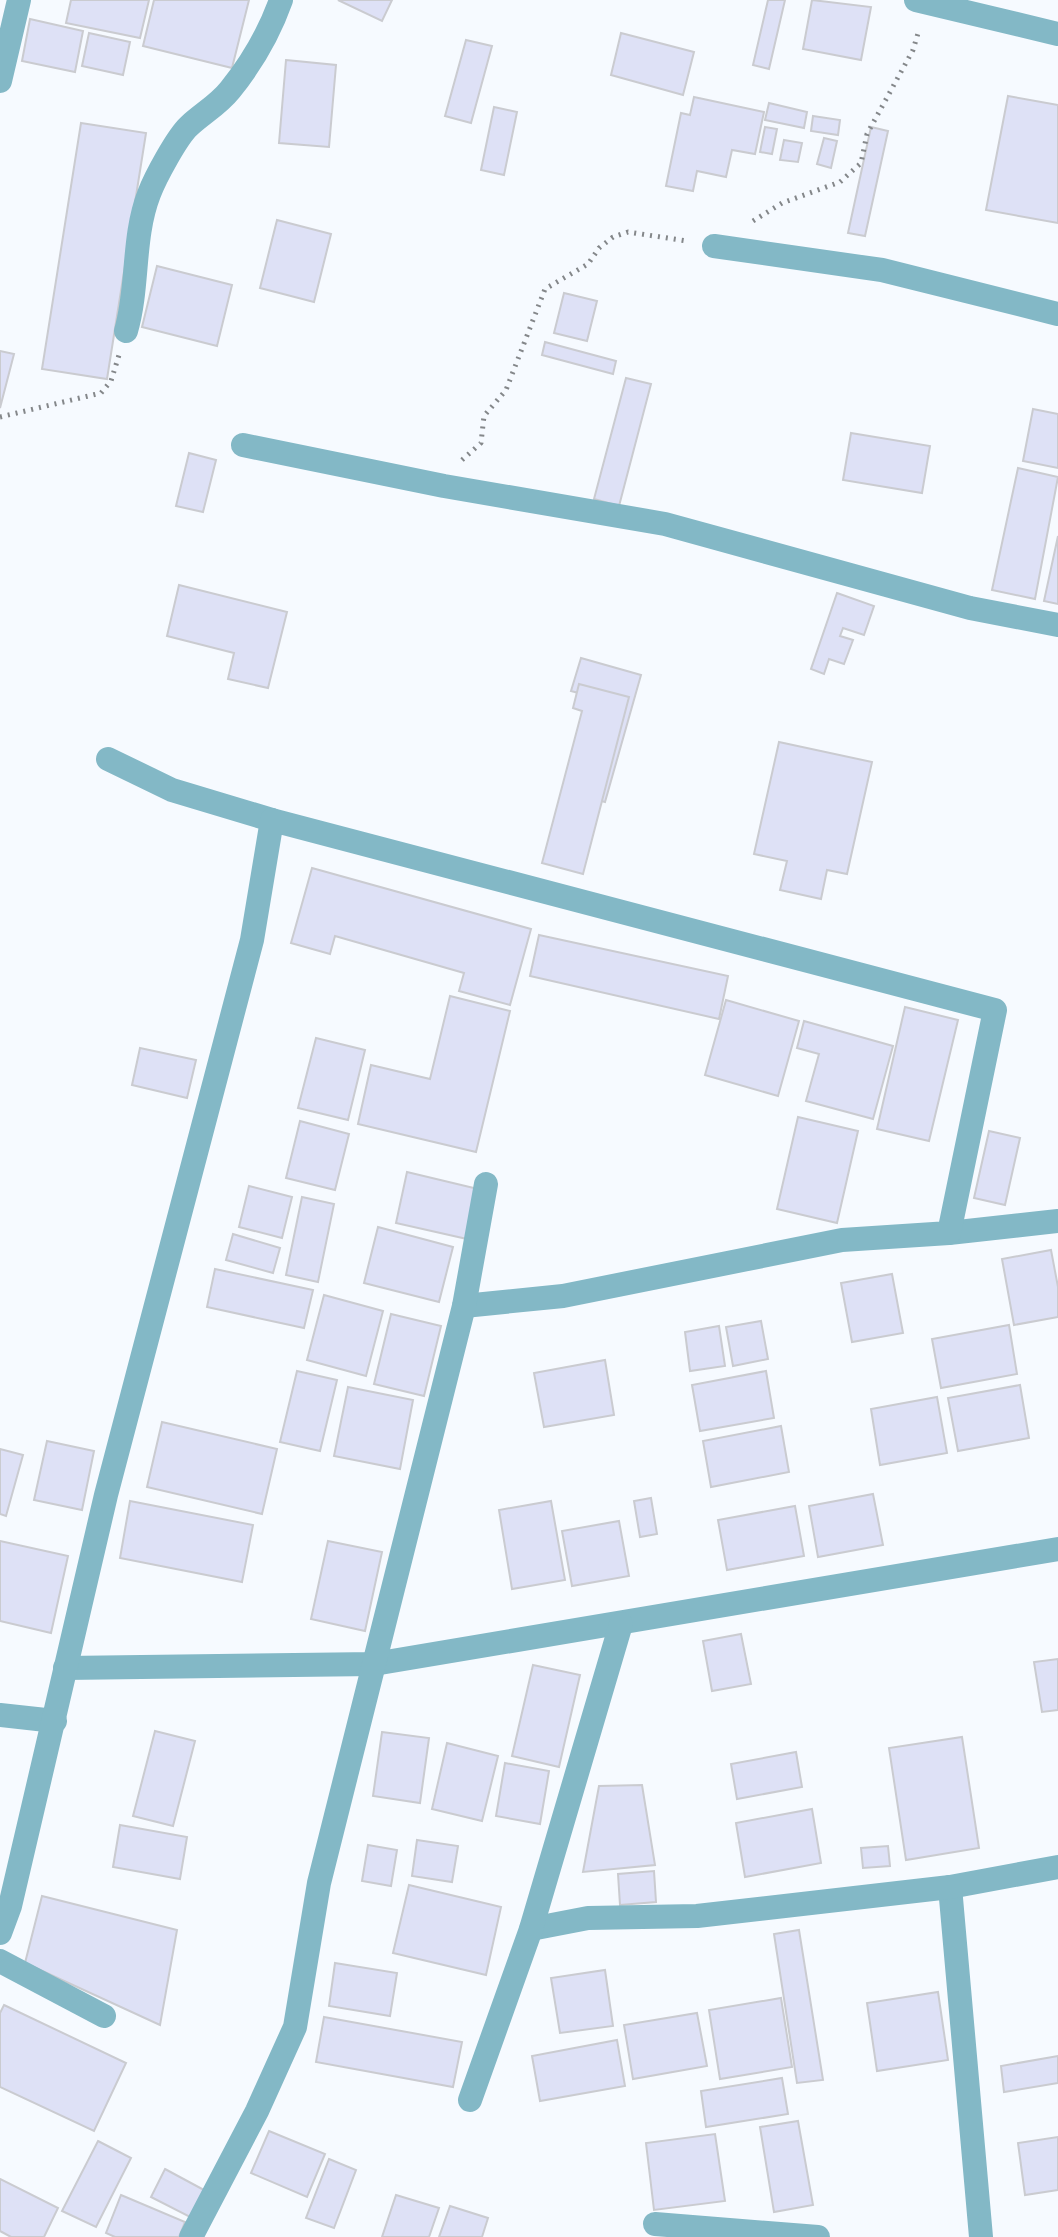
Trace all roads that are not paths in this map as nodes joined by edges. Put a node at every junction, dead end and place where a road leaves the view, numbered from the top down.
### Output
1 (19, 0) edge
2 (281, 0) edge
3 (921, 1) edge
4 (1058, 34) edge
5 (0, 81) edge
6 (714, 246) road end
7 (1058, 314) edge
8 (126, 331) road end
9 (243, 445) dead end
10 (1058, 625) edge
11 (108, 759) dead end
12 (272, 820) junction
13 (486, 1184) dead end
14 (1058, 1221) edge
15 (949, 1233) junction
16 (464, 1306) junction
17 (1058, 1549) edge
18 (621, 1624) junction
19 (374, 1664) junction
20 (65, 1668) junction
21 (0, 1715) edge
22 (55, 1721) junction
23 (1058, 1867) edge
24 (950, 1887) junction
25 (531, 1929) junction
26 (0, 1933) edge
27 (0, 1961) edge
28 (104, 2016) dead end
29 (470, 2100) dead end
30 (655, 2224) dead end
31 (191, 2237) edge
32 (818, 2237) edge
33 (981, 2237) edge

1 - 5 street
2 - 8 street
3 - 4 street
6 - 7 street
9 - 10 street
11 - 12 street
12 - 15 street
12 - 20 street
13 - 16 street
14 - 15 street
15 - 16 street
16 - 19 street
17 - 18 street
18 - 19 street
18 - 25 street
19 - 20 street
19 - 31 street
20 - 22 street
21 - 22 street
22 - 26 street
23 - 24 street
24 - 25 street
24 - 33 street
25 - 29 street
27 - 28 street
30 - 32 street

